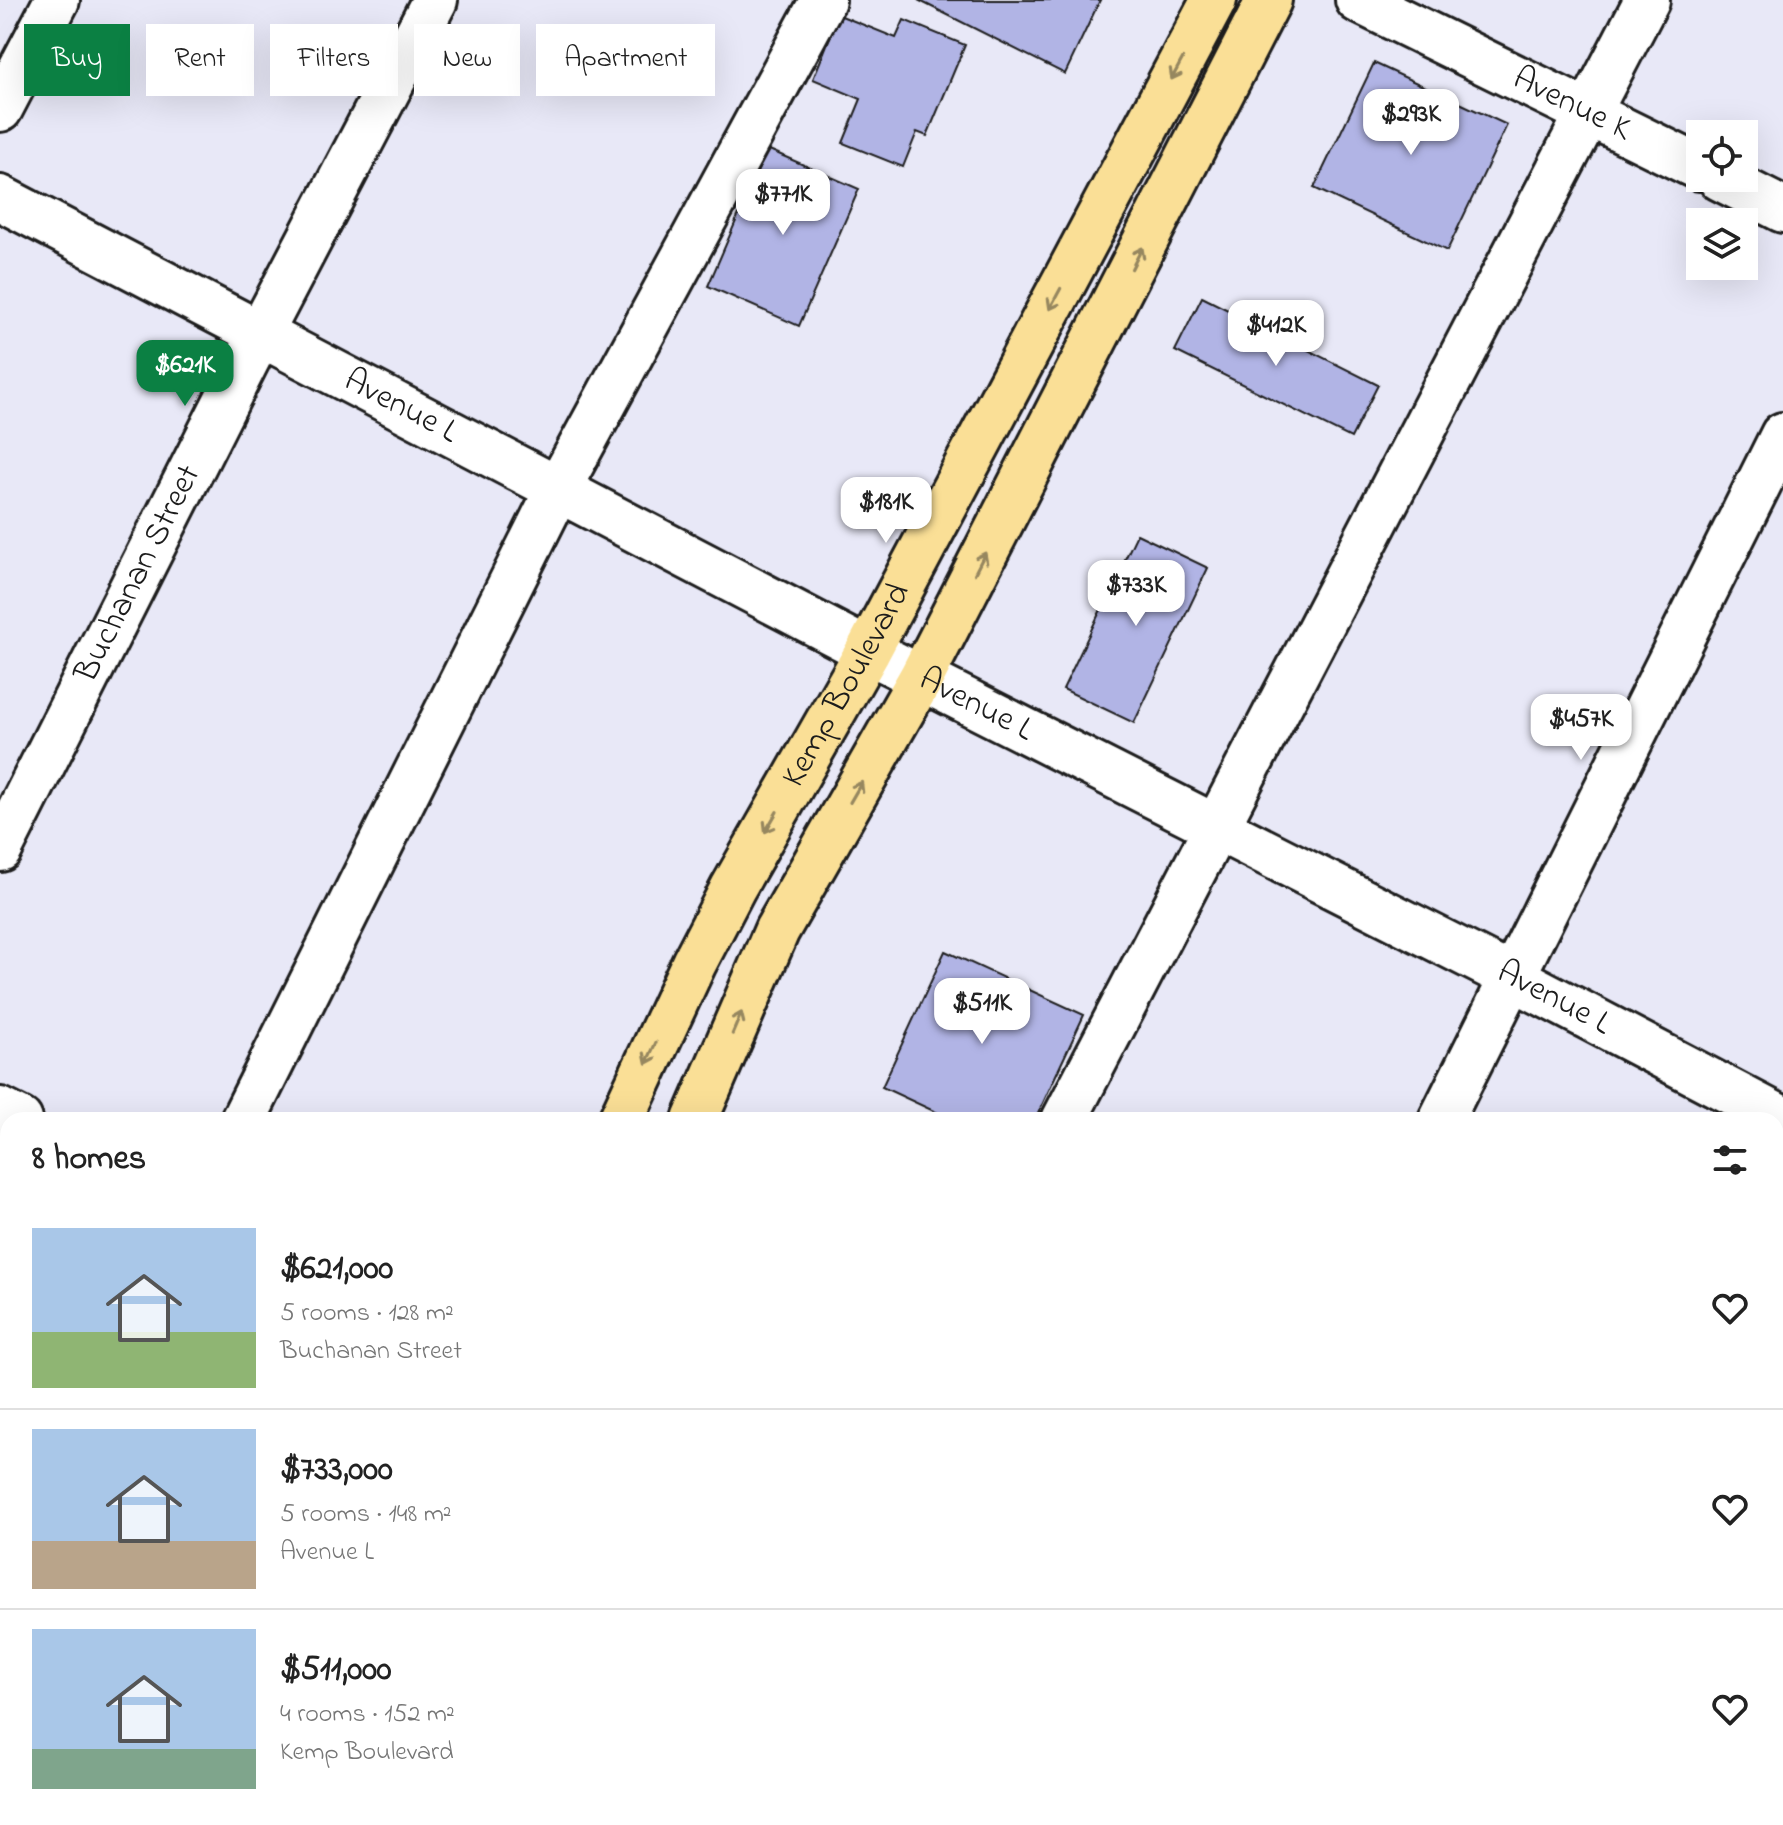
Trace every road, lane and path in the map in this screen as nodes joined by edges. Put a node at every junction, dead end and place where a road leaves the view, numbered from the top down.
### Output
1 (57, 0) edge
2 (435, 0) edge
3 (823, 0) edge
4 (1214, 0) edge
5 (1269, 0) edge
6 (1358, 0) edge
7 (1647, 0) edge
8 (0, 109) edge
9 (1589, 111) junction
10 (1686, 161) edge
11 (1748, 192) edge
12 (0, 198) edge
13 (1783, 210) edge
14 (260, 334) junction
15 (1783, 435) edge
16 (558, 489) junction
17 (868, 651) junction
18 (921, 678) junction
19 (1216, 827) junction
20 (0, 849) edge
21 (1512, 977) junction
22 (247, 1112) edge
23 (625, 1112) edge
24 (698, 1112) edge
25 (1068, 1112) edge
26 (1445, 1112) edge
27 (1770, 1112) edge

1 - 8 street
2 - 14 street, Buchanan Street
3 - 16 street
4 -> 17 main road, Kemp Boulevard
18 -> 5 main road, Kemp Boulevard
6 - 9 street, Avenue K
7 - 9 street
9 - 10 street, Avenue K
9 - 19 street
11 - 13 street
12 - 14 street, Avenue L
14 - 16 street, Avenue L
14 - 20 street, Buchanan Street
15 - 21 street
16 - 17 street, Avenue L
16 - 22 street
17 - 18 street, Avenue L
17 -> 23 main road, Kemp Boulevard
18 - 19 street, Avenue L
24 -> 18 main road, Kemp Boulevard
19 - 21 street, Avenue L
19 - 25 street
21 - 26 street
21 - 27 street, Avenue L

